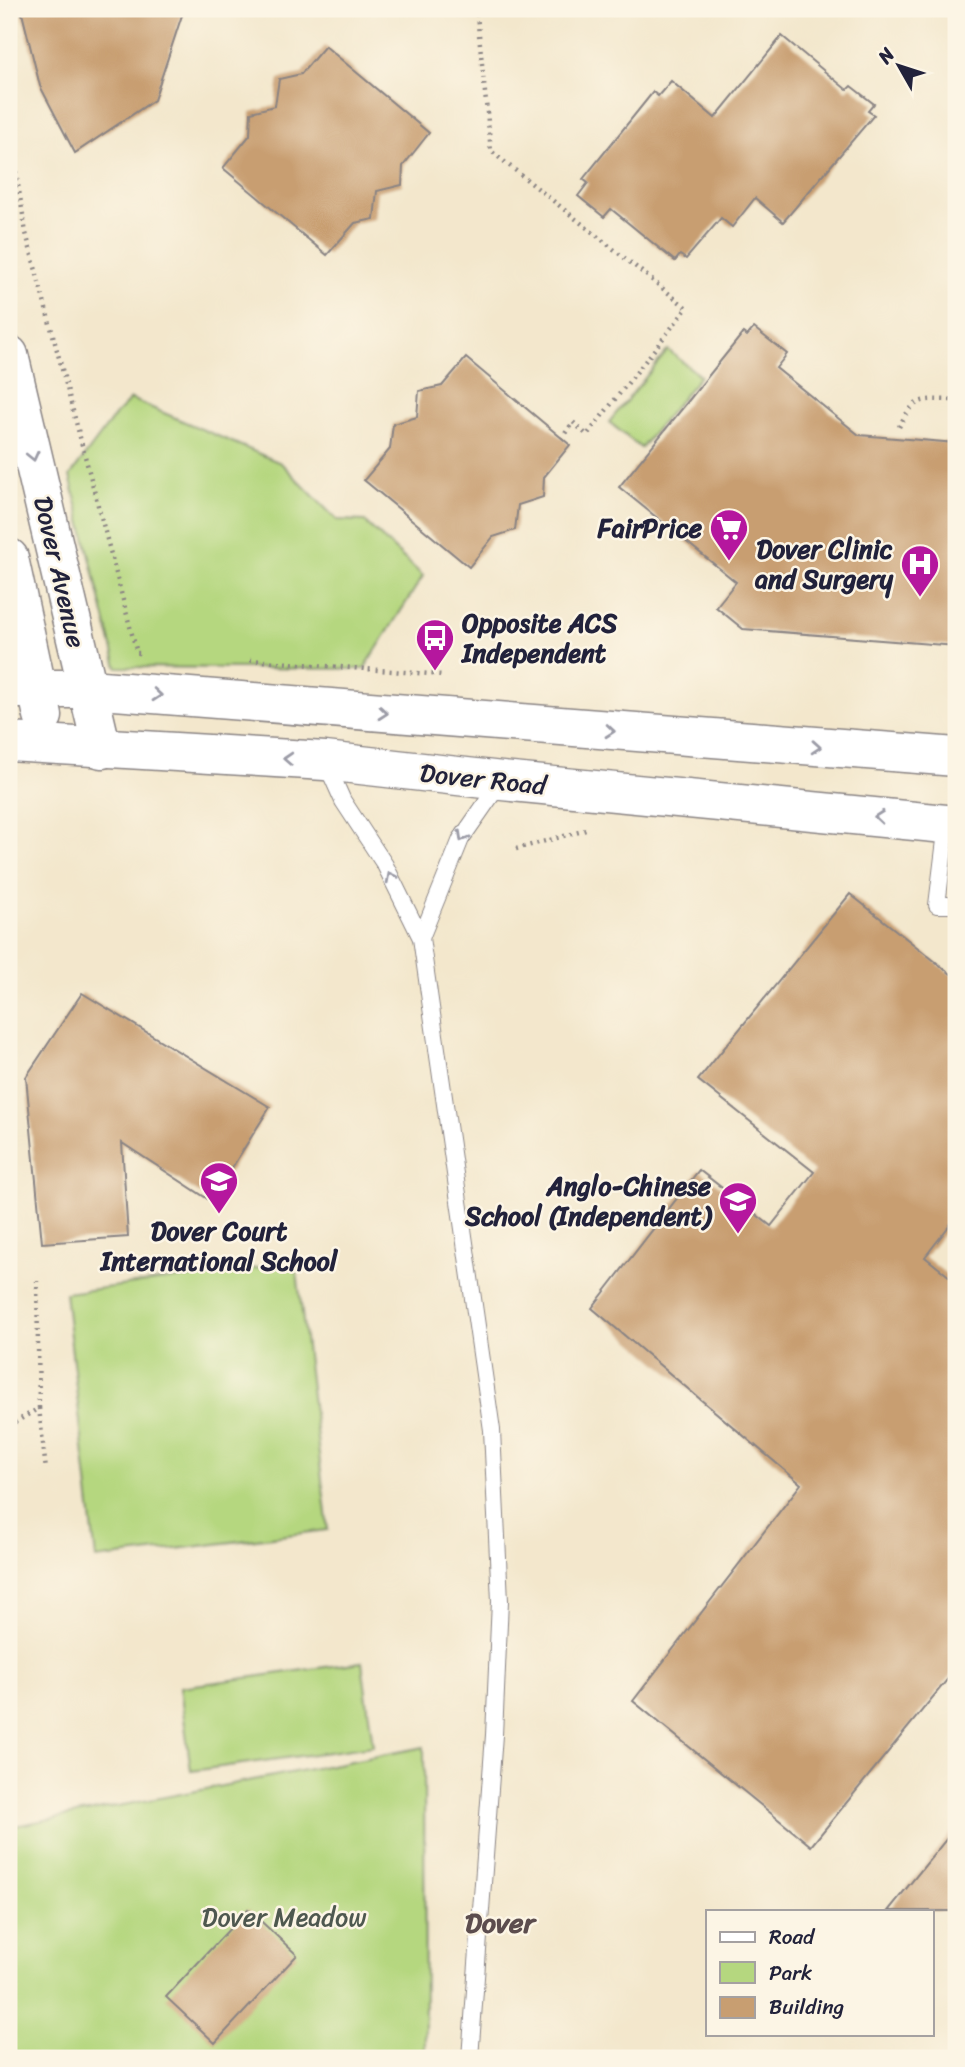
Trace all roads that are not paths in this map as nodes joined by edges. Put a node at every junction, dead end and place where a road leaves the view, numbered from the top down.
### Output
1 (9, 355) edge
2 (9, 558) edge
3 (24, 690) edge
4 (89, 690) junction
5 (9, 742) edge
6 (47, 746) junction
7 (102, 749) junction
8 (956, 757) edge
9 (325, 761) junction
10 (502, 782) junction
11 (951, 824) edge
12 (956, 905) edge
13 (421, 938) junction
14 (470, 2058) edge

1 -> 4 street, Dover Avenue
2 - 3 street, Dover Avenue
3 - 4 street
3 - 6 street, Dover Avenue
4 - 7 street, Dover Avenue
4 -> 8 street
5 - 6 street, Dover Road
6 - 7 street, Dover Road
9 -> 7 street, Dover Road
9 - 10 street, Dover Road
13 -> 9 lane
11 -> 10 street, Dover Road
10 -> 13 lane
11 - 12 lane
13 - 14 lane

